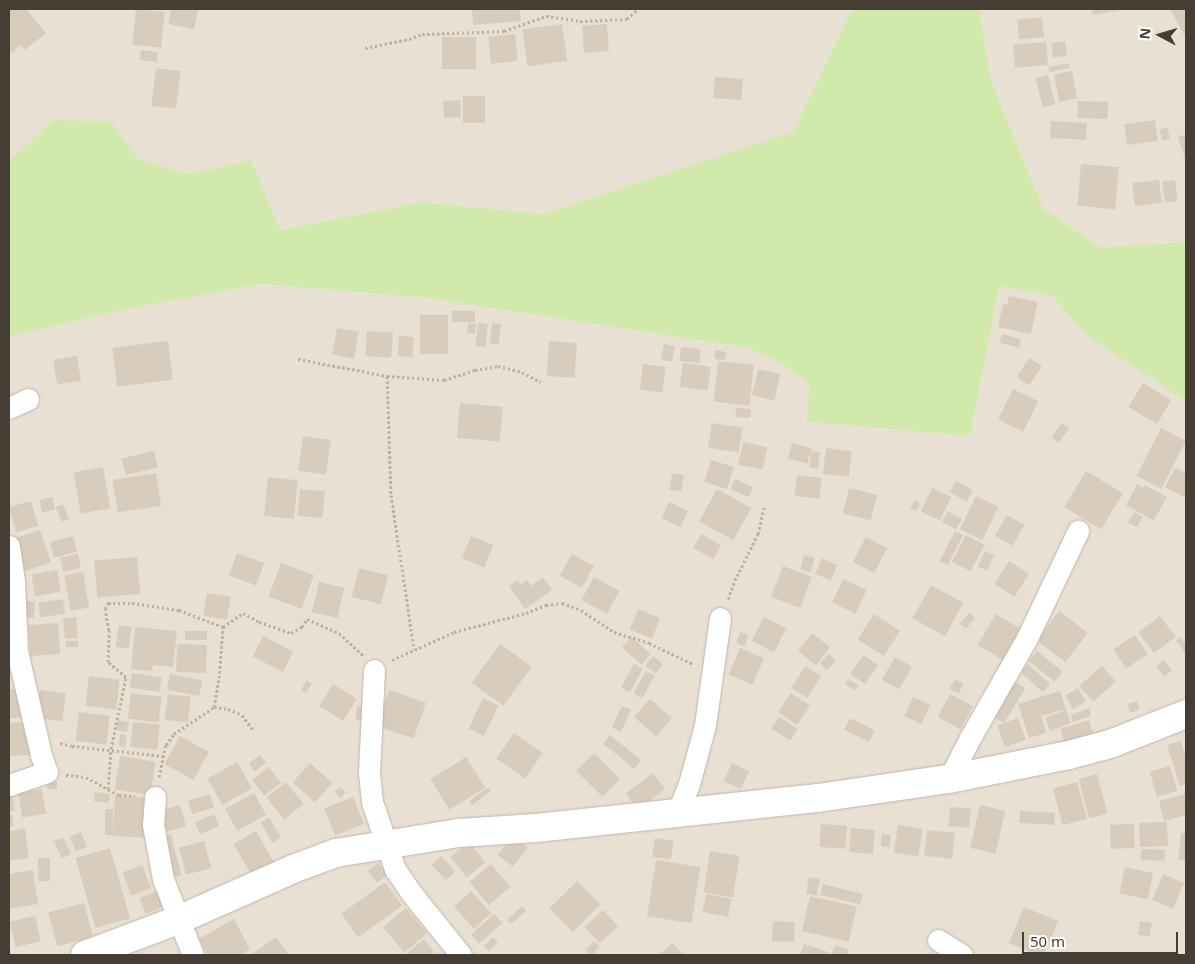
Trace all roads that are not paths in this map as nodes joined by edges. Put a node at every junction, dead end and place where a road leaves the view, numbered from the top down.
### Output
1 (28, 399) dead end
2 (9, 408) edge
3 (1078, 531) dead end
4 (9, 546) edge
5 (720, 618) road end
6 (374, 670) road end
7 (1186, 714) edge
8 (949, 779) junction
9 (9, 785) edge
10 (155, 797) road end
11 (678, 811) junction
12 (386, 844) junction
13 (178, 920) junction
14 (938, 940) dead end
15 (86, 955) edge
16 (193, 955) edge
17 (461, 955) edge
18 (962, 955) edge

1 - 2 street
3 - 8 street
4 - 9 street
5 - 11 street
6 - 12 street
7 - 8 street
8 - 11 street
10 - 13 street
11 - 12 street
12 - 13 street
12 - 17 street
13 - 15 street
13 - 16 street
14 - 18 street

